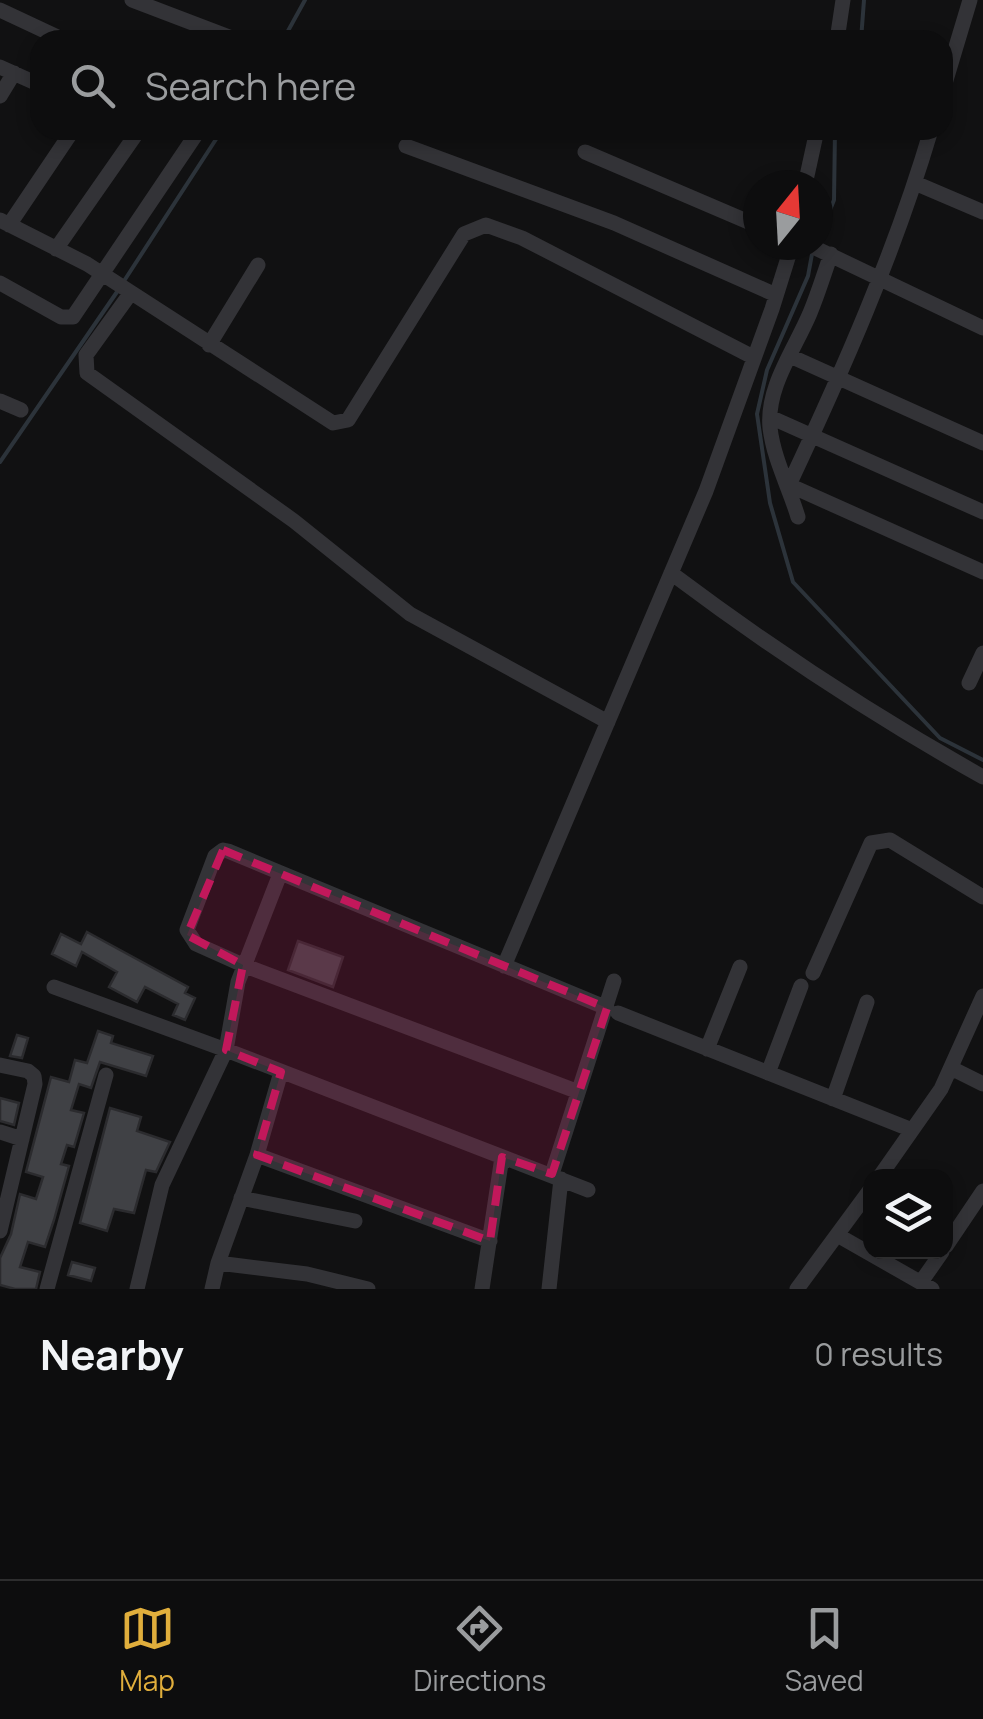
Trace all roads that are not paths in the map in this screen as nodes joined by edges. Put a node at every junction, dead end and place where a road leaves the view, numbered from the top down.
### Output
1 (132, 0) edge
2 (188, 0) edge
3 (843, 0) edge
4 (970, 0) edge
5 (0, 10) edge
6 (179, 17) junction
7 (43, 30) edge
8 (212, 30) edge
9 (838, 30) edge
10 (953, 57) edge
11 (7, 70) edge
12 (30, 81) edge
13 (0, 96) edge
14 (66, 140) edge
15 (130, 140) edge
16 (194, 140) edge
17 (814, 140) edge
18 (928, 140) edge
19 (406, 146) dead end
20 (585, 152) dead end
21 (808, 170) edge
22 (915, 183) junction
23 (983, 212) edge
24 (743, 220) edge
25 (4, 223) edge
26 (56, 249) junction
27 (833, 256) edge
28 (787, 260) edge
29 (819, 260) edge
30 (258, 265) dead end
31 (106, 278) junction
32 (878, 278) junction
33 (0, 283) edge
34 (129, 292) junction
35 (776, 295) junction
36 (983, 328) edge
37 (209, 345) junction
38 (790, 356) junction
39 (753, 358) junction
40 (839, 377) junction
41 (0, 401) edge
42 (21, 410) dead end
43 (770, 417) junction
44 (812, 437) junction
45 (983, 443) edge
46 (789, 486) junction
47 (983, 512) edge
48 (798, 517) dead end
49 (983, 572) edge
50 (671, 573) junction
51 (983, 653) edge
52 (969, 684) dead end
53 (608, 722) junction
54 (983, 777) edge
55 (280, 874) junction
56 (983, 896) edge
57 (243, 965) junction
58 (504, 966) junction
59 (740, 967) dead end
60 (813, 973) dead end
61 (614, 980) dead end
62 (801, 986) dead end
63 (54, 988) dead end
64 (983, 996) edge
65 (867, 1002) dead end
66 (613, 1010) junction
67 (707, 1049) junction
68 (226, 1050) junction
69 (0, 1065) edge
70 (951, 1068) junction
71 (281, 1072) junction
72 (768, 1073) junction
73 (106, 1075) dead end
74 (983, 1084) edge
75 (576, 1091) junction
76 (833, 1099) junction
77 (912, 1130) junction
78 (0, 1132) edge
79 (22, 1139) junction
80 (257, 1155) junction
81 (502, 1157) junction
82 (885, 1169) edge
83 (557, 1176) junction
84 (588, 1190) dead end
85 (983, 1191) edge
86 (241, 1198) junction
87 (863, 1200) edge
88 (355, 1221) dead end
89 (0, 1231) edge
90 (838, 1236) junction
91 (953, 1236) edge
92 (490, 1240) junction
93 (939, 1259) edge
94 (218, 1262) junction
95 (926, 1286) edge
96 (47, 1289) edge
97 (136, 1289) edge
98 (212, 1289) edge
99 (368, 1289) edge
100 (482, 1289) edge
101 (549, 1289) edge
102 (797, 1289) edge

1 - 6 street
2 - 6 street
3 - 9 street
4 - 10 street
5 - 7 street
6 - 8 street
11 - 12 street
11 - 13 street
14 - 25 street
15 - 26 street
16 - 31 street
17 - 21 street
18 - 22 street
19 - 35 street
20 - 24 street
22 - 23 street
22 - 32 street
25 - 26 street
26 - 31 street
27 - 32 street
28 - 35 street
29 - 38 street
30 - 37 street
31 - 33 street
31 - 34 street
32 - 36 street
32 - 40 street
34 - 37 street
34 - 53 street
35 - 39 street
37 - 39 street
38 - 40 street
38 - 43 street
39 - 50 street
40 - 44 street
40 - 45 street
41 - 42 street
43 - 44 street
43 - 46 street
44 - 46 street
44 - 47 street
46 - 48 street
46 - 49 street
50 - 53 street
50 - 54 street
51 - 52 street
53 - 58 street
55 - 57 street
55 - 57 street
55 - 58 street
56 - 60 street
57 - 68 street
57 - 75 street
58 - 66 street
59 - 67 street
61 - 66 street
62 - 72 street
63 - 68 street
64 - 70 street
65 - 76 street
66 - 67 street
66 - 75 street
67 - 72 street
68 - 71 street
68 - 97 street
69 - 79 street
70 - 74 street
70 - 77 street
71 - 80 street
71 - 81 street
72 - 76 street
73 - 96 street
75 - 83 street
76 - 77 street
77 - 82 street
78 - 79 street
79 - 89 street
80 - 86 street
80 - 92 street
81 - 83 street
81 - 92 street
83 - 84 street
83 - 101 street
85 - 91 street
86 - 88 street
86 - 94 street
87 - 90 street
90 - 95 street
90 - 102 street
92 - 100 street
93 - 95 street
94 - 98 street
94 - 99 street

